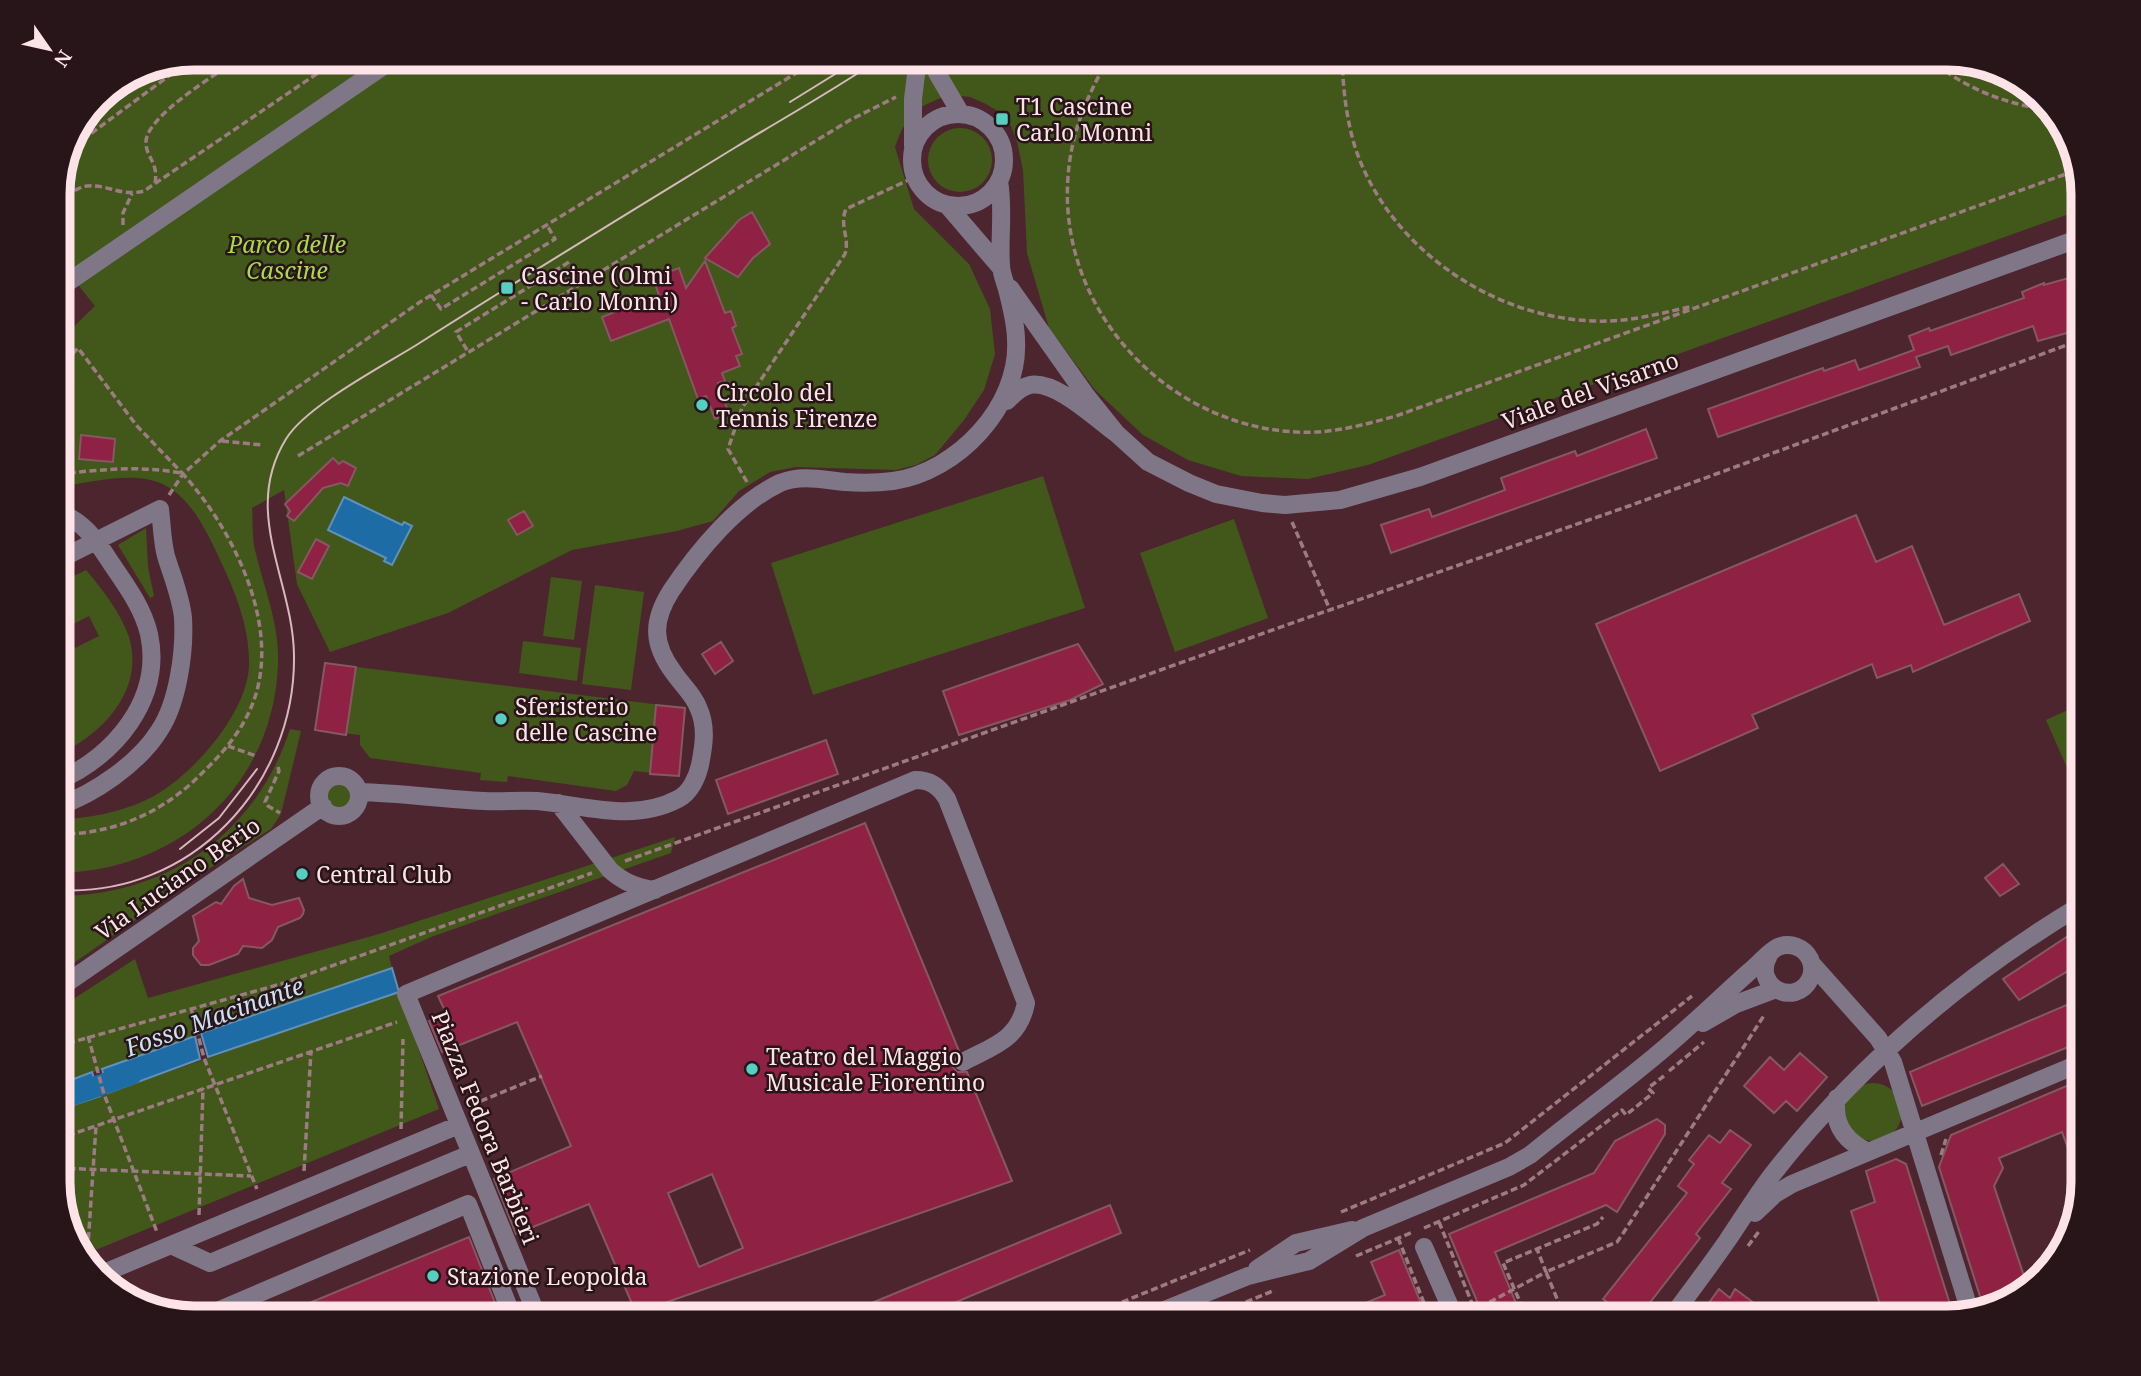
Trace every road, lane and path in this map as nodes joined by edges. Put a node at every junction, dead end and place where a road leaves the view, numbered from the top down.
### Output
1 (224, 70) edge
2 (322, 70) edge
3 (377, 70) edge
4 (801, 70) edge
5 (917, 70) edge
6 (937, 70) edge
7 (1102, 70) edge
8 (1342, 70) edge
9 (1946, 70) edge
10 (175, 71) edge
11 (901, 94) dead end
12 (2037, 109) edge
13 (961, 114) junction
14 (83, 140) edge
15 (914, 146) junction
16 (2069, 173) edge
17 (915, 177) junction
18 (999, 181) junction
19 (155, 183) junction
20 (70, 194) edge
21 (132, 194) junction
22 (947, 205) junction
23 (547, 225) junction
24 (2071, 241) edge
25 (123, 244) junction
26 (1002, 274) junction
27 (70, 280) edge
28 (582, 284) junction
29 (431, 295) junction
30 (1711, 302) junction
31 (2071, 342) edge
32 (467, 351) junction
33 (70, 356) edge
34 (994, 414) junction
35 (1117, 434) junction
36 (220, 441) junction
37 (262, 445) dead end
38 (298, 456) dead end
39 (70, 473) edge
40 (183, 474) junction
41 (756, 497) junction
42 (1285, 505) junction
43 (160, 509) junction
44 (70, 518) edge
45 (96, 541) junction
46 (70, 554) edge
47 (1330, 610) junction
48 (228, 746) junction
49 (256, 756) dead end
50 (278, 767) dead end
51 (70, 774) edge
52 (359, 792) junction
53 (70, 801) edge
54 (558, 803) junction
55 (323, 806) junction
56 (286, 832) junction
57 (70, 833) edge
58 (608, 867) junction
59 (655, 890) junction
60 (2071, 912) edge
61 (1769, 955) junction
62 (1812, 964) junction
63 (70, 981) edge
64 (1803, 988) junction
65 (1777, 990) junction
66 (1695, 994) dead end
67 (1843, 999) junction
68 (191, 1008) junction
69 (409, 1017) junction
70 (88, 1036) junction
71 (70, 1042) edge
72 (1667, 1046) junction
73 (1886, 1049) junction
74 (311, 1051) junction
75 (963, 1062) dead end
76 (2071, 1067) edge
77 (215, 1084) junction
78 (203, 1088) junction
79 (1838, 1098) junction
80 (114, 1119) junction
81 (459, 1125) junction
82 (96, 1126) junction
83 (1915, 1132) junction
84 (401, 1133) dead end
85 (70, 1135) edge
86 (1868, 1152) junction
87 (470, 1154) junction
88 (70, 1169) edge
89 (93, 1170) junction
90 (134, 1171) junction
91 (304, 1172) dead end
92 (201, 1174) junction
93 (251, 1176) junction
94 (258, 1191) dead end
95 (199, 1215) dead end
96 (1333, 1215) dead end
97 (1603, 1217) dead end
98 (1438, 1222) dead end
99 (1765, 1222) dead end
100 (157, 1232) dead end
101 (1398, 1238) dead end
102 (1726, 1243) junction
103 (171, 1245) junction
104 (88, 1246) edge
105 (1259, 1246) dead end
106 (1424, 1247) dead end
107 (1537, 1249) junction
108 (1741, 1255) dead end
109 (108, 1271) edge
110 (1546, 1272) junction
111 (1515, 1290) junction
112 (1968, 1304) edge
113 (229, 1306) edge
114 (508, 1306) edge
115 (533, 1306) edge
116 (1112, 1306) edge
117 (1174, 1306) edge
118 (1425, 1306) edge
119 (1450, 1306) edge
120 (1473, 1306) edge
121 (1485, 1306) edge
122 (1522, 1306) edge
123 (1560, 1306) edge
124 (1680, 1306) edge

1 - 19 path
2 - 19 path
3 - 25 street
4 - 23 path
5 - 15 street
6 - 13 street
7 - 30 path
8 - 30 path
9 - 12 path
10 - 14 path
11 - 28 path
13 - 15 street
13 - 18 street
15 - 17 street
16 - 30 path
17 - 22 street
17 - 41 path
18 - 22 street
18 - 26 street, Viale del Visarno
19 - 21 path
20 - 21 path
21 - 25 path
22 - 26 street, Viale del Visarno
23 - 29 path
23 - 29 path
24 - 42 street, Viale del Visarno
25 - 27 street
26 - 34 street, Viale del Visarno
26 - 35 street, Viale del Visarno
28 - 32 path
28 - 32 path
29 - 36 path
31 - 47 path
32 - 38 path
33 - 40 path
34 - 35 street, Viale del Visarno
34 - 41 street, Viale del Visarno
35 - 42 street, Viale del Visarno
36 - 37 path
36 - 40 path
39 - 40 path
40 - 43 path
40 - 48 path
41 - 54 street, Viale del Visarno
42 - 47 path
43 - 45 street
43 - 53 street
44 - 45 street
45 - 46 street
45 - 51 street
47 - 58 path
48 - 49 path
48 - 57 path
50 - 56 path
52 - 54 street, Viale del Visarno
52 - 55 street
52 - 55 street
54 - 58 street
55 - 56 street, Via Luciano Berio
56 - 63 street, Via Luciano Berio
58 - 59 street
58 - 68 path
59 - 69 street, Piazza Fedora Barbieri
59 - 75 street
60 - 73 street
61 - 62 street
61 - 65 street
61 - 72 street
62 - 64 street
62 - 67 street
64 - 65 street
64 - 67 street
65 - 72 street
65 - 110 path
66 - 96 path
67 - 73 street
68 - 70 path
68 - 77 path
69 - 74 path
69 - 81 street, Piazza Fedora Barbieri
69 - 84 path
70 - 71 path
70 - 80 path
72 - 117 street
73 - 79 street
73 - 83 street
74 - 77 path
74 - 91 path
76 - 83 street
77 - 78 path
77 - 93 path
78 - 80 path
78 - 92 path
79 - 86 street
79 - 102 street
80 - 82 path
80 - 90 path
81 - 87 street, Piazza Fedora Barbieri
81 - 103 street
82 - 85 path
82 - 89 path
83 - 86 street
83 - 112 street
86 - 102 street
87 - 103 street
87 - 115 street, Piazza Fedora Barbieri
88 - 89 path
89 - 90 path
89 - 104 path
90 - 92 path
90 - 100 path
92 - 93 path
92 - 95 path
93 - 94 path
97 - 107 path
98 - 120 path
99 - 108 path
101 - 118 path
102 - 124 street
103 - 109 street
105 - 116 path
106 - 119 street
107 - 110 path
107 - 111 path
110 - 111 path
110 - 123 path
111 - 121 path
111 - 122 path
113 - 114 street, Piazza Fedora Barbieri

